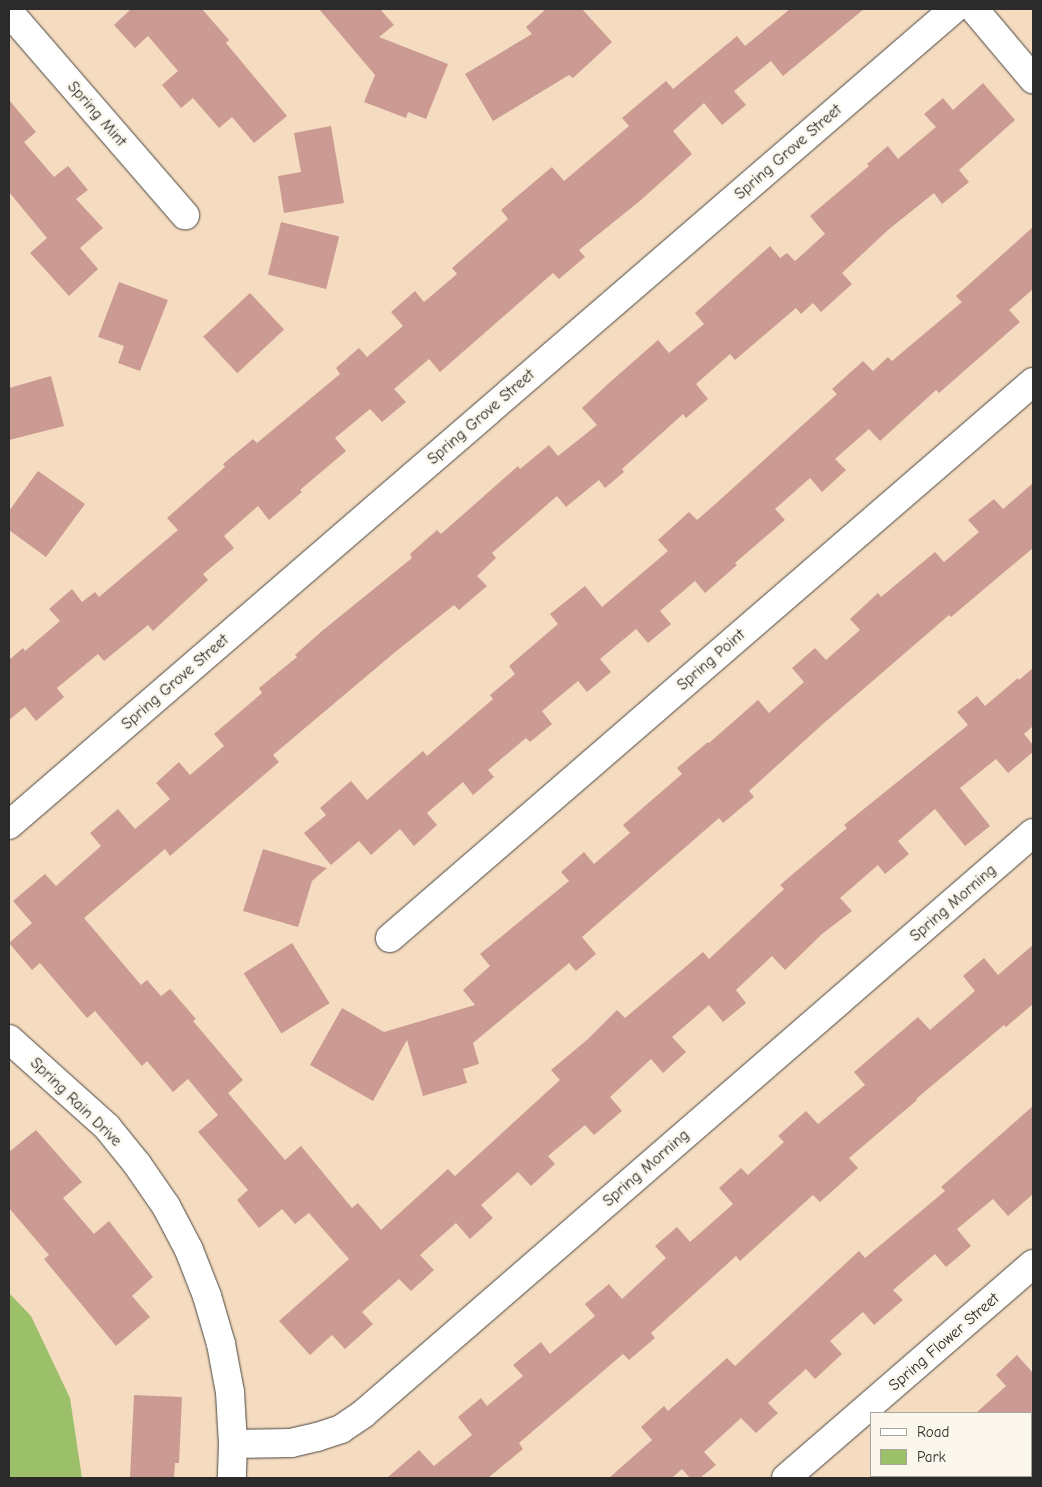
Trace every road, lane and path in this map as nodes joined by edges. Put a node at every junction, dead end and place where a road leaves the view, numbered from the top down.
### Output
1 (954, 9) edge
2 (974, 9) edge
3 (9, 12) edge
4 (1033, 79) edge
5 (185, 215) dead end
6 (1033, 382) edge
7 (9, 825) edge
8 (1033, 833) edge
9 (390, 938) dead end
10 (9, 1039) edge
11 (1033, 1264) edge
12 (233, 1444) junction
13 (232, 1478) edge
14 (786, 1478) edge

1 - 7 street, Spring Grove Street
2 - 4 street
3 - 5 street, Spring Mint
6 - 9 street, Spring Point
8 - 12 street, Spring Morning
10 - 12 street, Spring Rain Drive
11 - 14 street, Spring Flower Street
12 - 13 street, Spring Rain Drive

